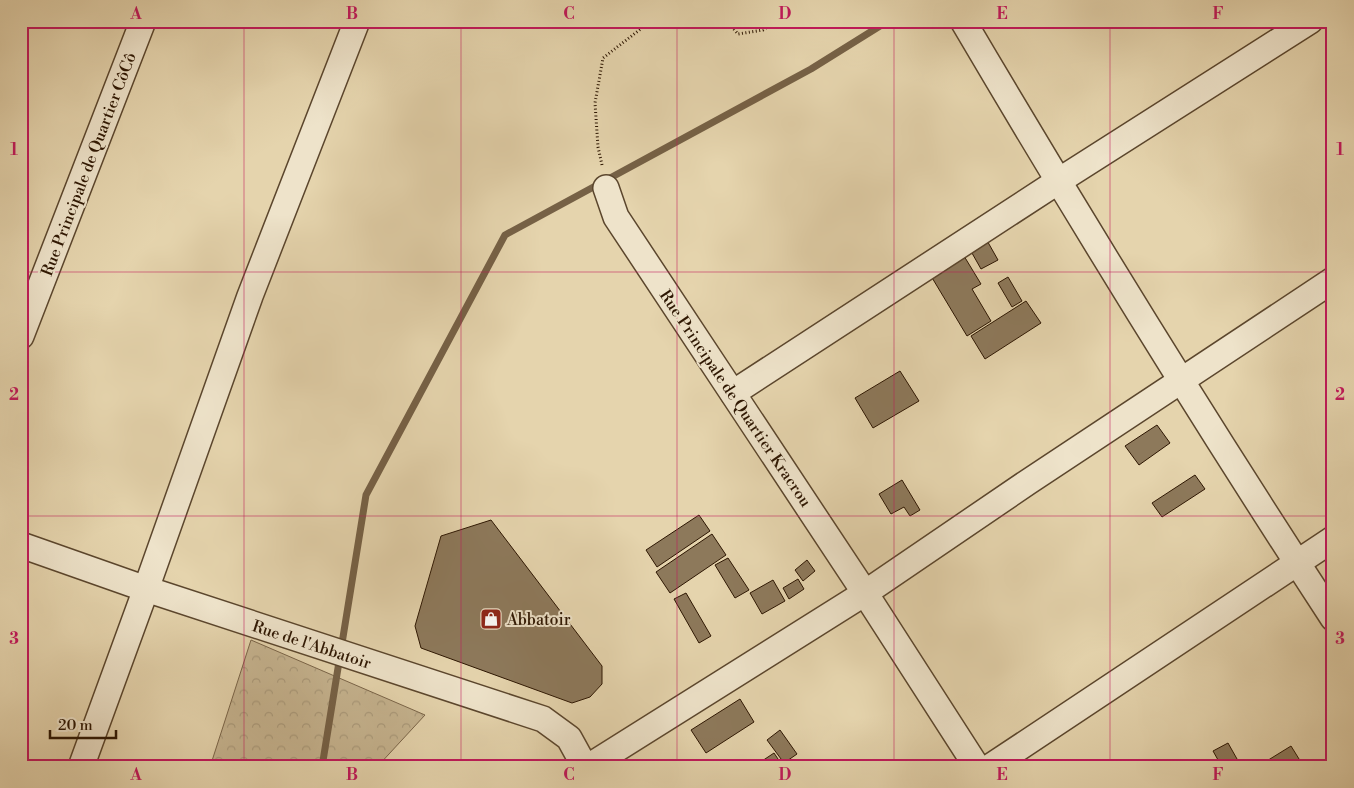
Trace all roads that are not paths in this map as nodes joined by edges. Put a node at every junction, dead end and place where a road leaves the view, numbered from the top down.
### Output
1 (143, 21) edge
2 (357, 21) edge
3 (963, 21) edge
4 (1310, 21) edge
5 (1057, 182) junction
6 (606, 188) road end
7 (1333, 280) edge
8 (21, 336) edge
9 (1180, 380) junction
10 (733, 393) junction
11 (1333, 539) edge
12 (21, 545) edge
13 (1296, 562) junction
14 (146, 590) junction
15 (865, 593) junction
16 (1333, 618) edge
17 (81, 767) edge
18 (587, 767) edge
19 (978, 767) edge
20 (990, 767) edge

1 - 8 street, Rue Principale de Quartier CôCô
2 - 14 street
3 - 5 street
4 - 5 street
5 - 9 street
5 - 10 street
6 - 10 street, Rue Principale de Quartier Kracrou
7 - 9 street
9 - 13 street
9 - 15 street
10 - 15 street, Rue Principale de Quartier Kracrou
11 - 13 street
12 - 14 street, Rue de l'Abbatoir
13 - 16 street
13 - 20 street
14 - 17 street
14 - 18 street, Rue de l'Abbatoir
15 - 18 street
15 - 19 street, Rue Principale de Quartier Kracrou

